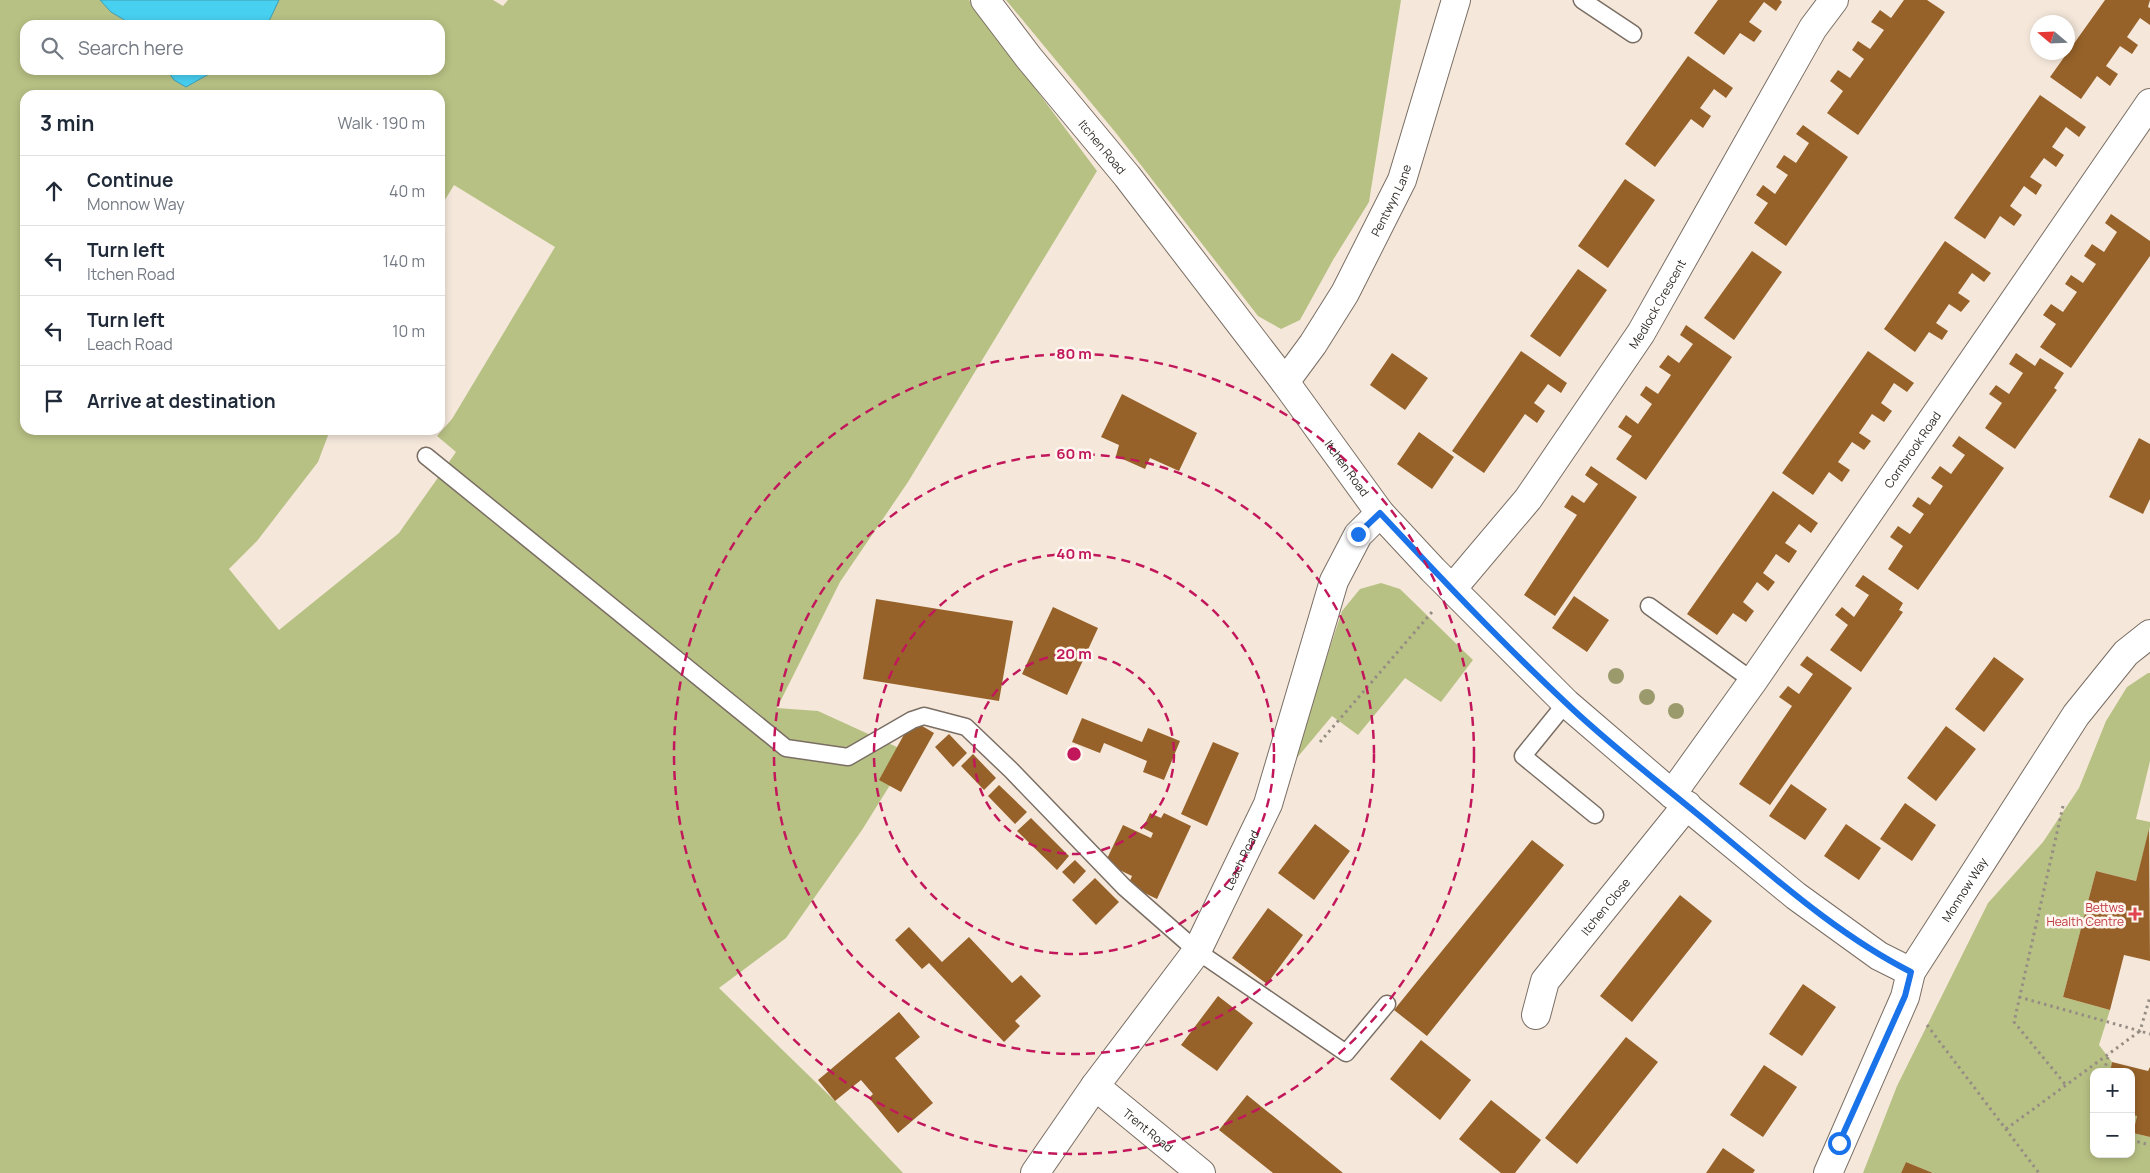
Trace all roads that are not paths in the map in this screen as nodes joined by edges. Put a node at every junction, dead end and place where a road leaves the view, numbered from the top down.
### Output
1 (985, 0) edge
2 (1456, 0) edge
3 (1582, 0) edge
4 (1834, 0) edge
5 (1632, 34) dead end
6 (2150, 104) edge
7 (1285, 382) junction
8 (426, 456) dead end
9 (1380, 513) junction
10 (1452, 589) junction
11 (1649, 606) dead end
12 (2150, 634) edge
13 (1753, 681) junction
14 (1566, 703) junction
15 (1680, 800) junction
16 (1595, 815) dead end
17 (1197, 951) junction
18 (1908, 984) junction
19 (1386, 1004) dead end
20 (1536, 1015) dead end
21 (1095, 1086) junction
22 (1035, 1173) edge
23 (1201, 1173) edge
24 (1828, 1173) edge

1 - 7 street, Itchen Road
2 - 7 street, Pentwyn Lane
3 - 5 lane
4 - 10 street, Medlock Crescent
6 - 13 street, Cornbrook Road
7 - 9 street, Itchen Road
8 - 17 lane
9 - 10 street, Itchen Road
9 - 17 street, Leach Road
10 - 14 street, Itchen Road
11 - 13 lane
12 - 18 street, Monnow Way
13 - 15 street, Cornbrook Road
14 - 15 street, Itchen Road
14 - 16 lane
15 - 18 street, Itchen Road
15 - 20 street, Itchen Close
17 - 19 lane
17 - 21 street, Leach Road
18 - 24 street, Monnow Way
21 - 22 street, Leach Road
21 - 23 street, Trent Road

